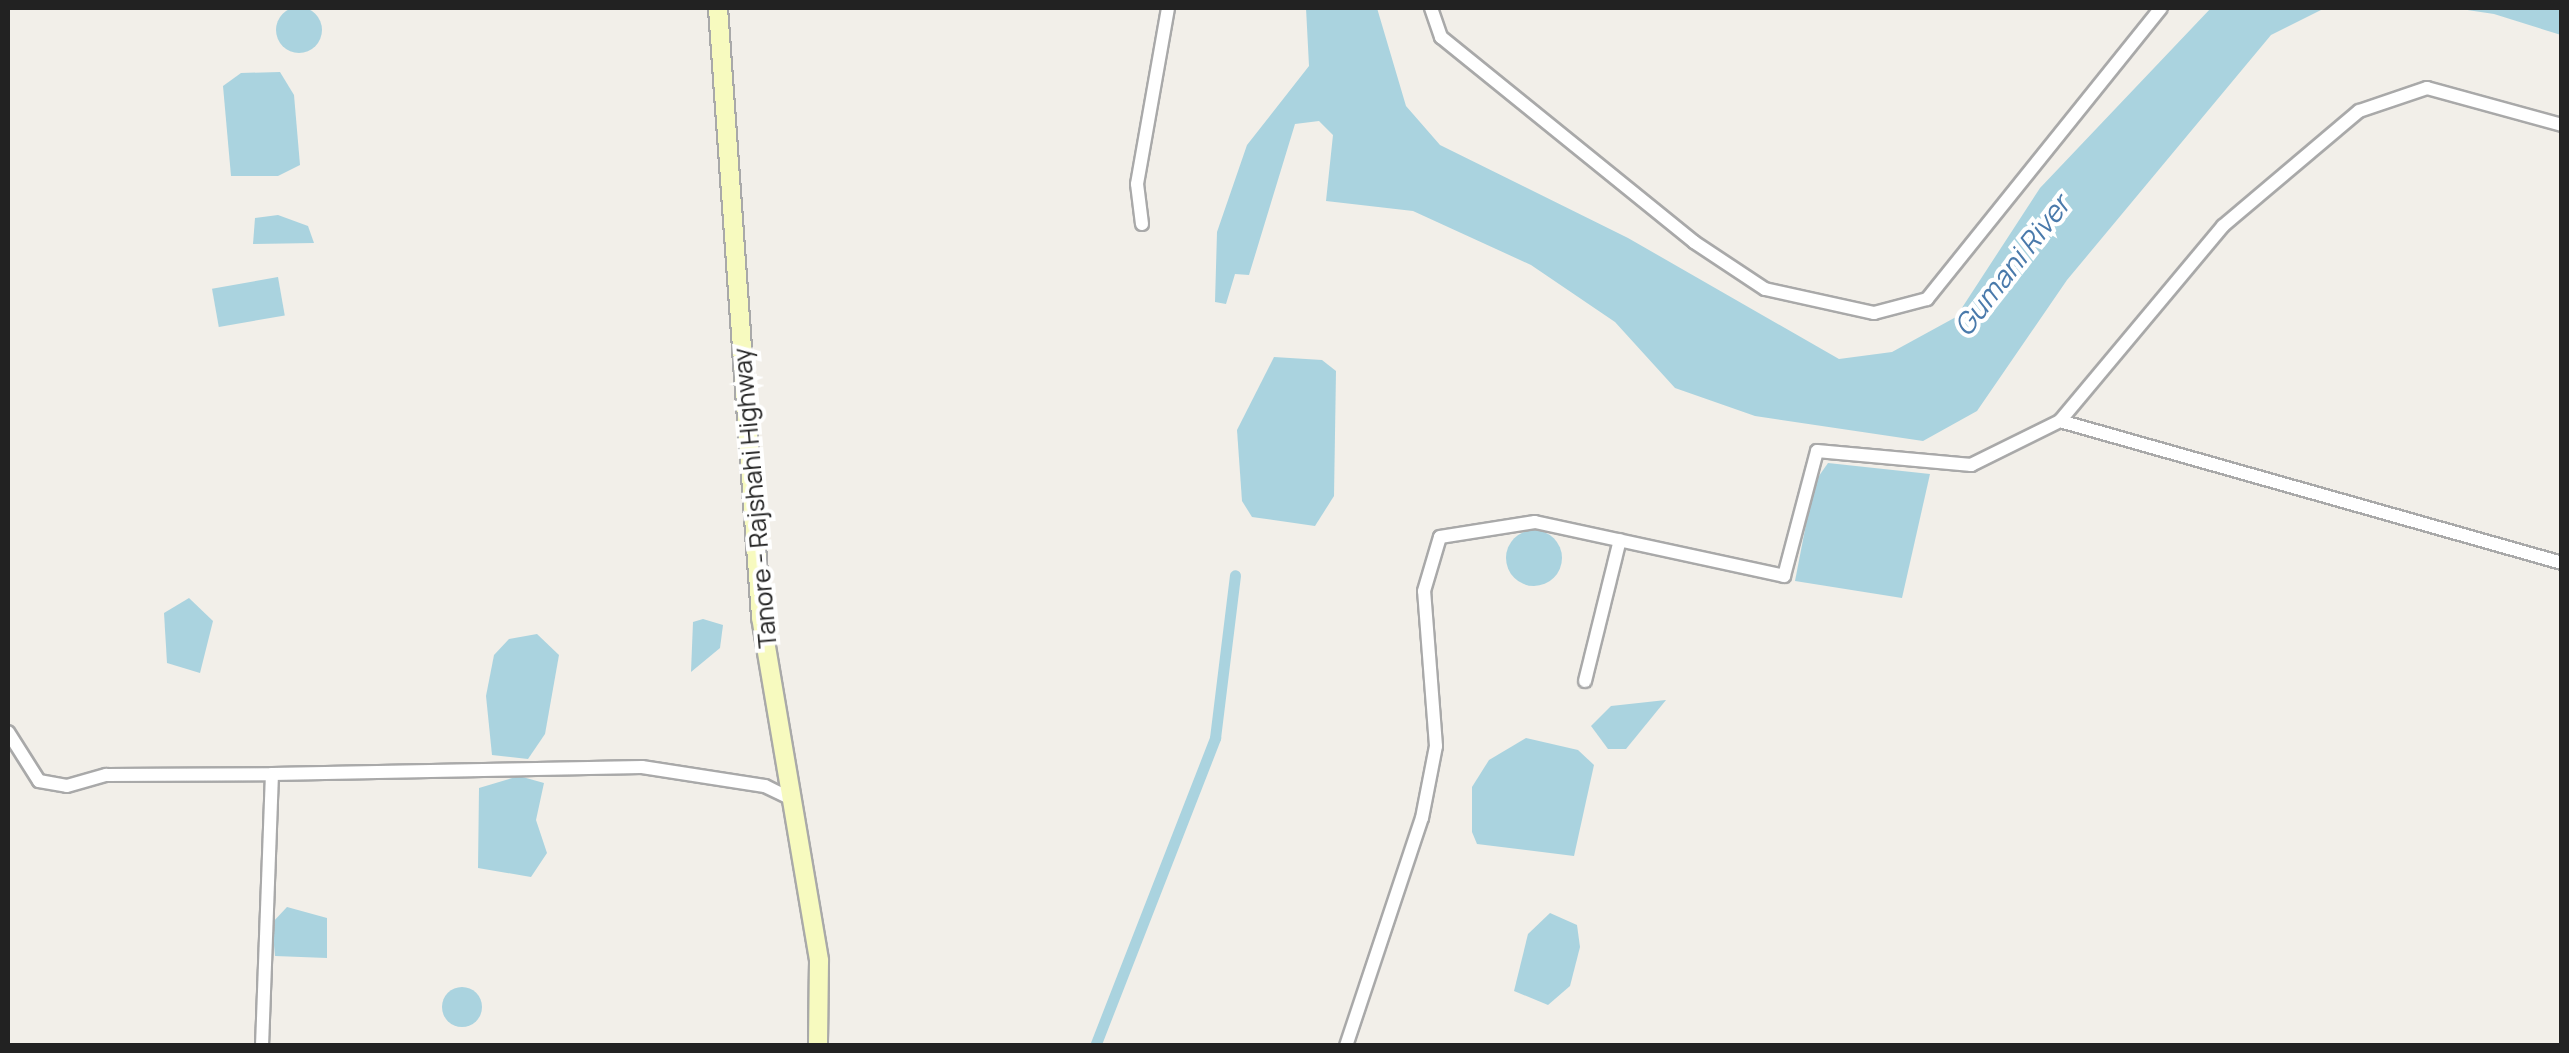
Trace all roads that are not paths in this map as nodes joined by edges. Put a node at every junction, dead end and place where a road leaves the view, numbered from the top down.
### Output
1 (718, 8) edge
2 (1168, 8) edge
3 (1430, 8) edge
4 (2161, 8) edge
5 (2562, 125) edge
6 (1142, 224) dead end
7 (2060, 421) junction
8 (1620, 540) junction
9 (2562, 563) edge
10 (1585, 681) dead end
11 (8, 732) edge
12 (272, 774) junction
13 (794, 800) junction
14 (262, 1046) edge
15 (818, 1046) edge
16 (1346, 1046) edge

1 - 13 main road, Tanore - Rajshahi Highway
2 - 6 street
3 - 4 street
5 - 7 street
7 - 8 street
7 - 9 street
8 - 10 street
8 - 16 street
11 - 12 street
12 - 13 street
12 - 14 street
13 - 15 main road, Tanore - Rajshahi Highway

